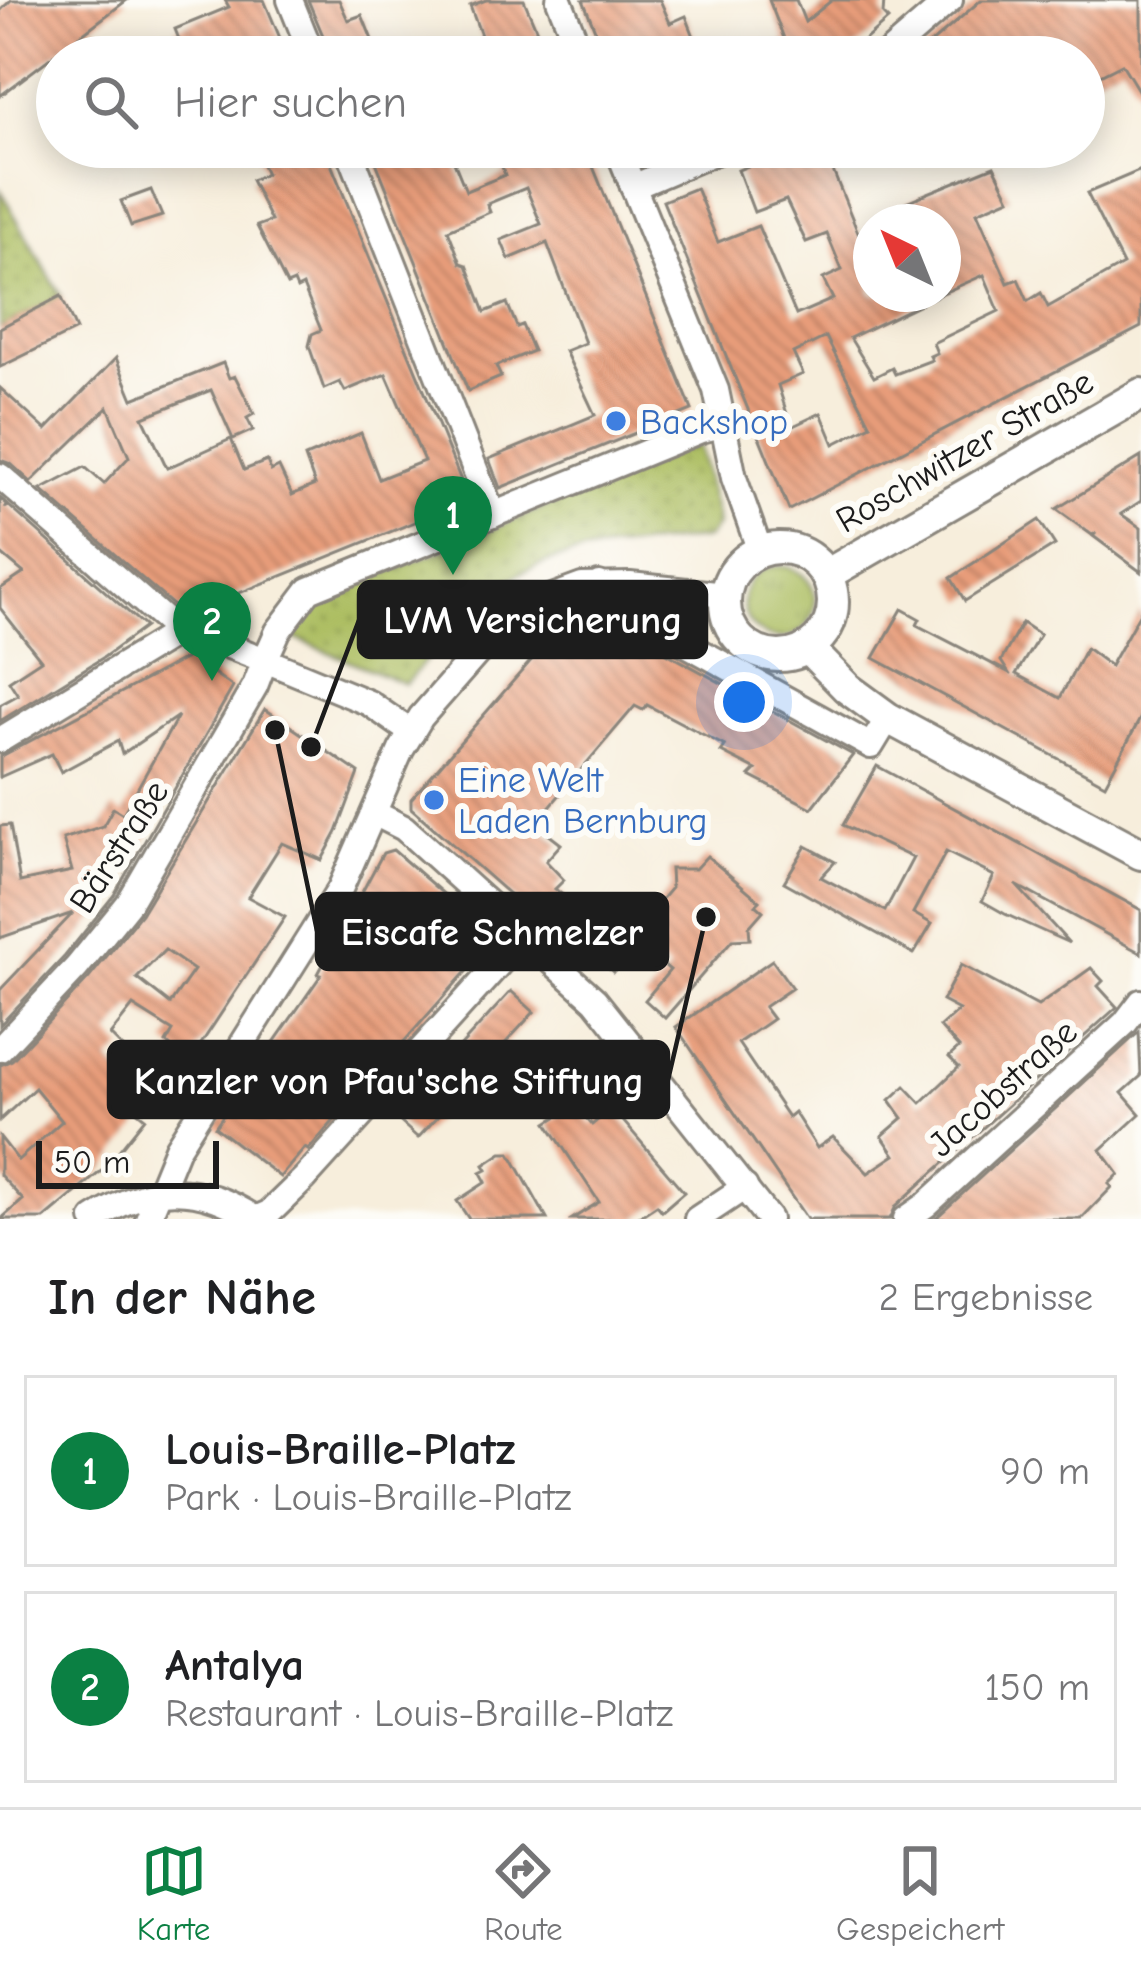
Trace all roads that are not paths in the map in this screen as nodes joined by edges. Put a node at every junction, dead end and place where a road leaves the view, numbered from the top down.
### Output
1 (290, 0) edge
2 (559, 0) edge
3 (950, 0) edge
4 (305, 36) edge
5 (574, 36) edge
6 (908, 36) edge
7 (356, 168) edge
8 (625, 168) edge
9 (678, 168) edge
10 (633, 187) junction
11 (1141, 394) edge
12 (722, 425) junction
13 (0, 476) edge
14 (493, 515) junction
15 (760, 551) junction
16 (826, 575) junction
17 (599, 584) junction
18 (725, 595) junction
19 (181, 630) junction
20 (808, 648) junction
21 (265, 660) junction
22 (888, 718) junction
23 (412, 733) junction
24 (0, 740) edge
25 (374, 813) junction
26 (1141, 854) edge
27 (525, 935) junction
28 (1141, 1003) edge
29 (0, 1049) edge
30 (746, 1187) junction
31 (158, 1190) junction
32 (94, 1219) edge
33 (148, 1219) edge
34 (255, 1219) edge
35 (697, 1219) edge
36 (769, 1219) edge
37 (906, 1219) edge

1 - 4 street
2 - 5 street
3 - 6 street
7 - 14 street
8 - 10 street
9 - 10 street
10 - 12 street
11 - 16 main road, Roschwitzer Straße
12 - 14 street, Bärstraße
12 - 15 street
13 - 19 street
14 - 21 street, Bärstraße
15 - 16 main road
15 - 18 main road
16 - 20 main road
17 - 18 street
17 - 22 street
17 - 23 street
18 - 20 main road
19 - 21 street
19 - 24 street
20 - 22 main road
21 - 23 street
21 - 29 street, Bärstraße
22 - 26 main road
23 - 25 street
25 - 27 street
25 - 31 street
27 - 30 street
27 - 34 street
28 - 37 street, Jacobstraße
30 - 35 street
30 - 36 street
31 - 32 street
31 - 33 street
31 - 34 street

